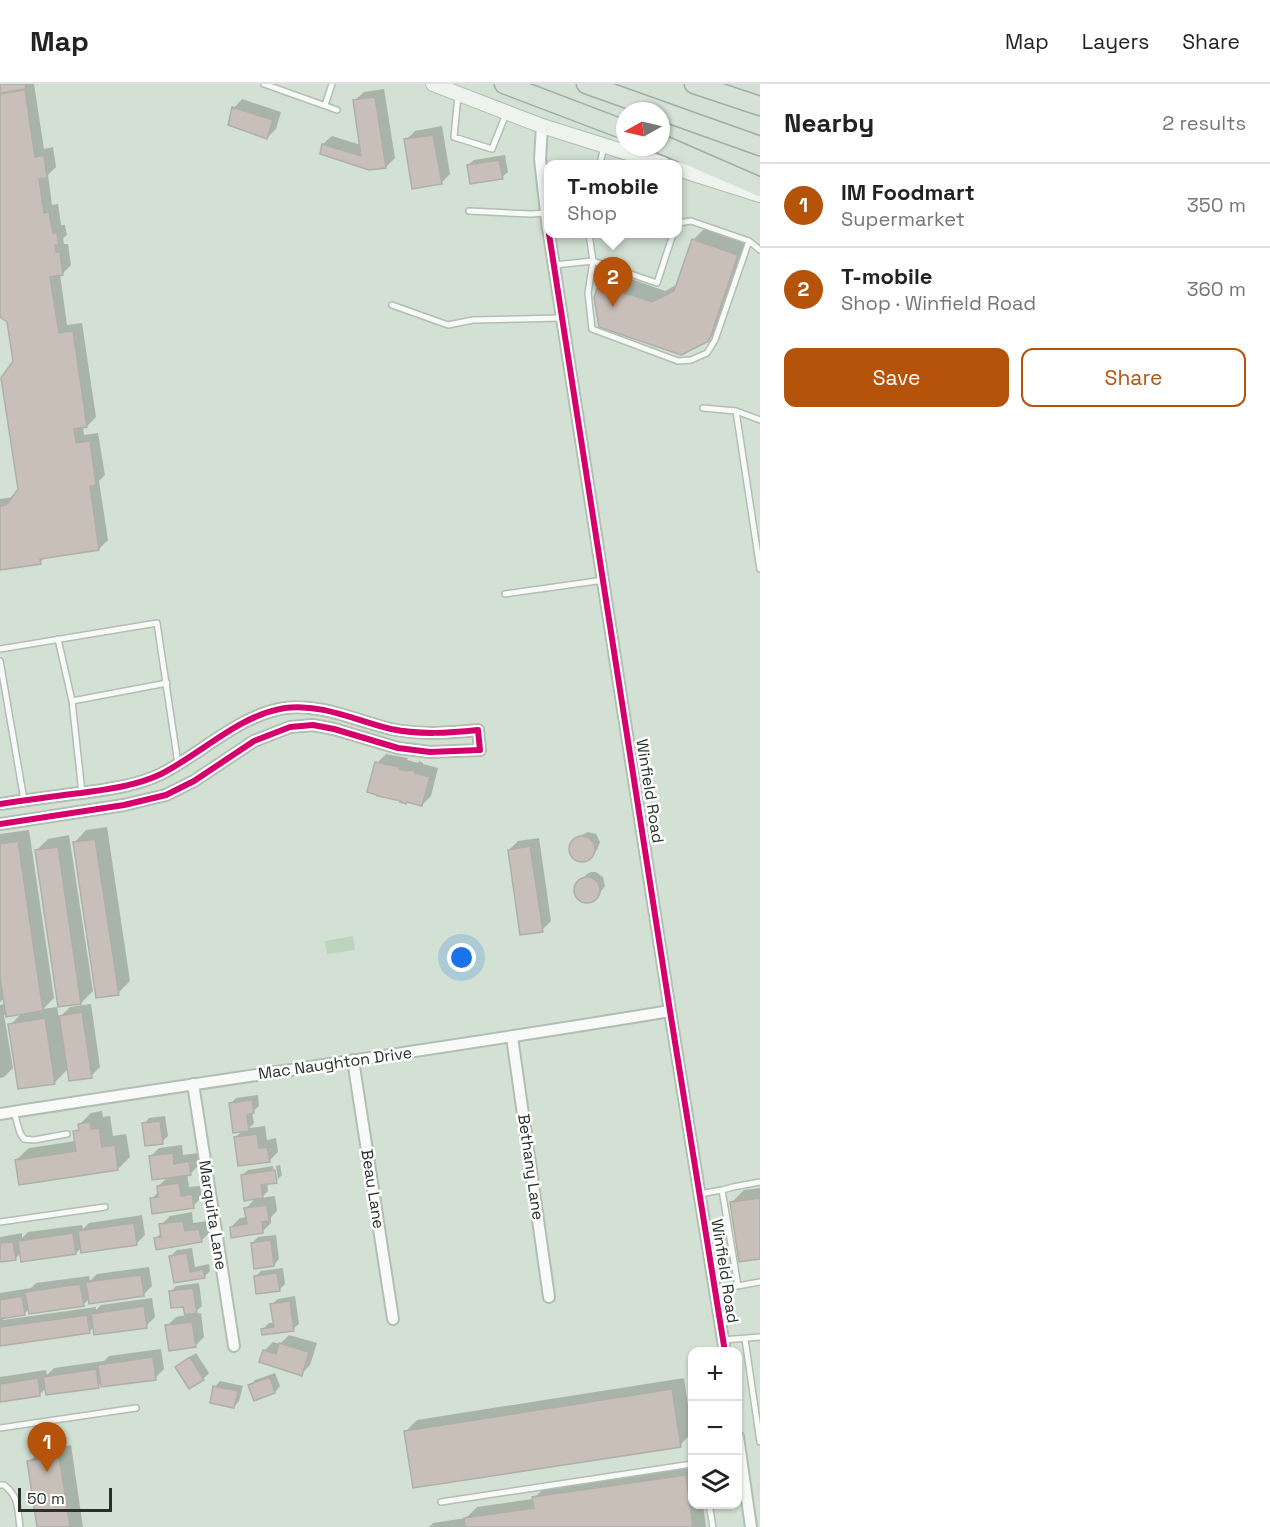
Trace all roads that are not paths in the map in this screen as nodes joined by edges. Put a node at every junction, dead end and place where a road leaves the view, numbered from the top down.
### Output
1 (264, 84) edge
2 (332, 84) edge
3 (433, 84) edge
4 (504, 84) edge
5 (586, 84) edge
6 (694, 84) edge
7 (459, 94) junction
8 (325, 105) junction
9 (760, 106) edge
10 (337, 110) dead end
11 (506, 112) junction
12 (542, 126) junction
13 (616, 127) edge
14 (604, 146) junction
15 (760, 146) edge
16 (670, 148) edge
17 (601, 160) edge
18 (647, 160) edge
19 (682, 170) edge
20 (760, 187) edge
21 (544, 195) edge
22 (760, 195) edge
23 (469, 211) dead end
24 (544, 213) edge
25 (682, 222) edge
26 (550, 238) edge
27 (590, 238) edge
28 (672, 238) edge
29 (749, 242) junction
30 (760, 250) edge
31 (594, 261) junction
32 (554, 265) junction
33 (392, 305) dead end
34 (562, 318) junction
35 (703, 408) dead end
36 (736, 411) junction
37 (760, 420) edge
38 (760, 569) edge
39 (603, 580) junction
40 (505, 594) dead end
41 (58, 639) junction
42 (0, 649) edge
43 (0, 661) edge
44 (167, 683) junction
45 (72, 701) junction
46 (287, 708) junction
47 (290, 727) junction
48 (178, 764) junction
49 (132, 784) junction
50 (82, 793) junction
51 (24, 800) junction
52 (137, 802) junction
53 (0, 804) edge
54 (0, 824) edge
55 (670, 1011) junction
56 (512, 1037) junction
57 (353, 1060) junction
58 (193, 1084) junction
59 (14, 1112) junction
60 (0, 1114) edge
61 (67, 1134) dead end
62 (760, 1182) edge
63 (723, 1190) junction
64 (699, 1194) junction
65 (105, 1207) dead end
66 (0, 1222) edge
67 (760, 1282) edge
68 (738, 1286) junction
69 (715, 1290) junction
70 (549, 1297) dead end
71 (393, 1319) dead end
72 (760, 1336) edge
73 (745, 1339) junction
74 (234, 1346) dead end
75 (724, 1346) edge
76 (136, 1408) dead end
77 (0, 1428) edge
78 (760, 1442) edge
79 (688, 1465) edge
80 (742, 1475) edge
81 (0, 1485) edge
82 (441, 1502) dead end
83 (710, 1509) edge
84 (20, 1527) edge
85 (713, 1527) edge
86 (750, 1527) edge

1 - 8 lane
2 - 8 lane
3 - 7 main road
4 - 13 highway
5 - 15 highway
6 - 9 highway
7 - 11 main road
7 - 11 lane
8 - 10 lane
11 - 12 main road
12 - 14 main road
12 - 21 street, Winfield Road
14 - 17 lane
14 - 18 main road
16 - 20 highway
19 - 22 main road
23 - 24 lane
25 - 29 lane
26 - 32 street, Winfield Road
27 - 31 lane
28 - 31 lane
29 - 30 lane
29 - 31 lane
31 - 32 lane
32 - 34 street, Winfield Road
33 - 34 lane
34 - 39 street, Winfield Road
35 - 36 lane
36 - 37 lane
36 - 38 lane
39 - 40 lane
39 - 55 street, Winfield Road
41 - 42 lane
41 - 44 lane
41 - 45 lane
43 - 51 lane
44 - 45 lane
44 - 48 lane
45 - 50 lane
46 - 47 street
46 - 47 street
46 - 48 street
47 - 52 street
48 - 49 street
49 - 50 street
49 - 52 street
50 - 51 street
51 - 53 street
52 - 54 street
55 - 56 street, Mac Naughton Drive
55 - 64 street, Winfield Road
56 - 57 street, Mac Naughton Drive
56 - 70 street, Bethany Lane
57 - 58 street, Mac Naughton Drive
57 - 71 street, Beau Lane
58 - 59 street, Mac Naughton Drive
58 - 74 street, Marquita Lane
59 - 60 street, Mac Naughton Drive
59 - 61 lane
62 - 63 lane
63 - 64 lane
63 - 68 lane
64 - 69 street, Winfield Road
65 - 66 lane
67 - 68 lane
68 - 69 lane
69 - 75 street, Winfield Road
72 - 73 lane
73 - 75 lane
73 - 78 lane
76 - 77 lane
79 - 82 lane
80 - 86 street
81 - 84 lane
83 - 85 lane

